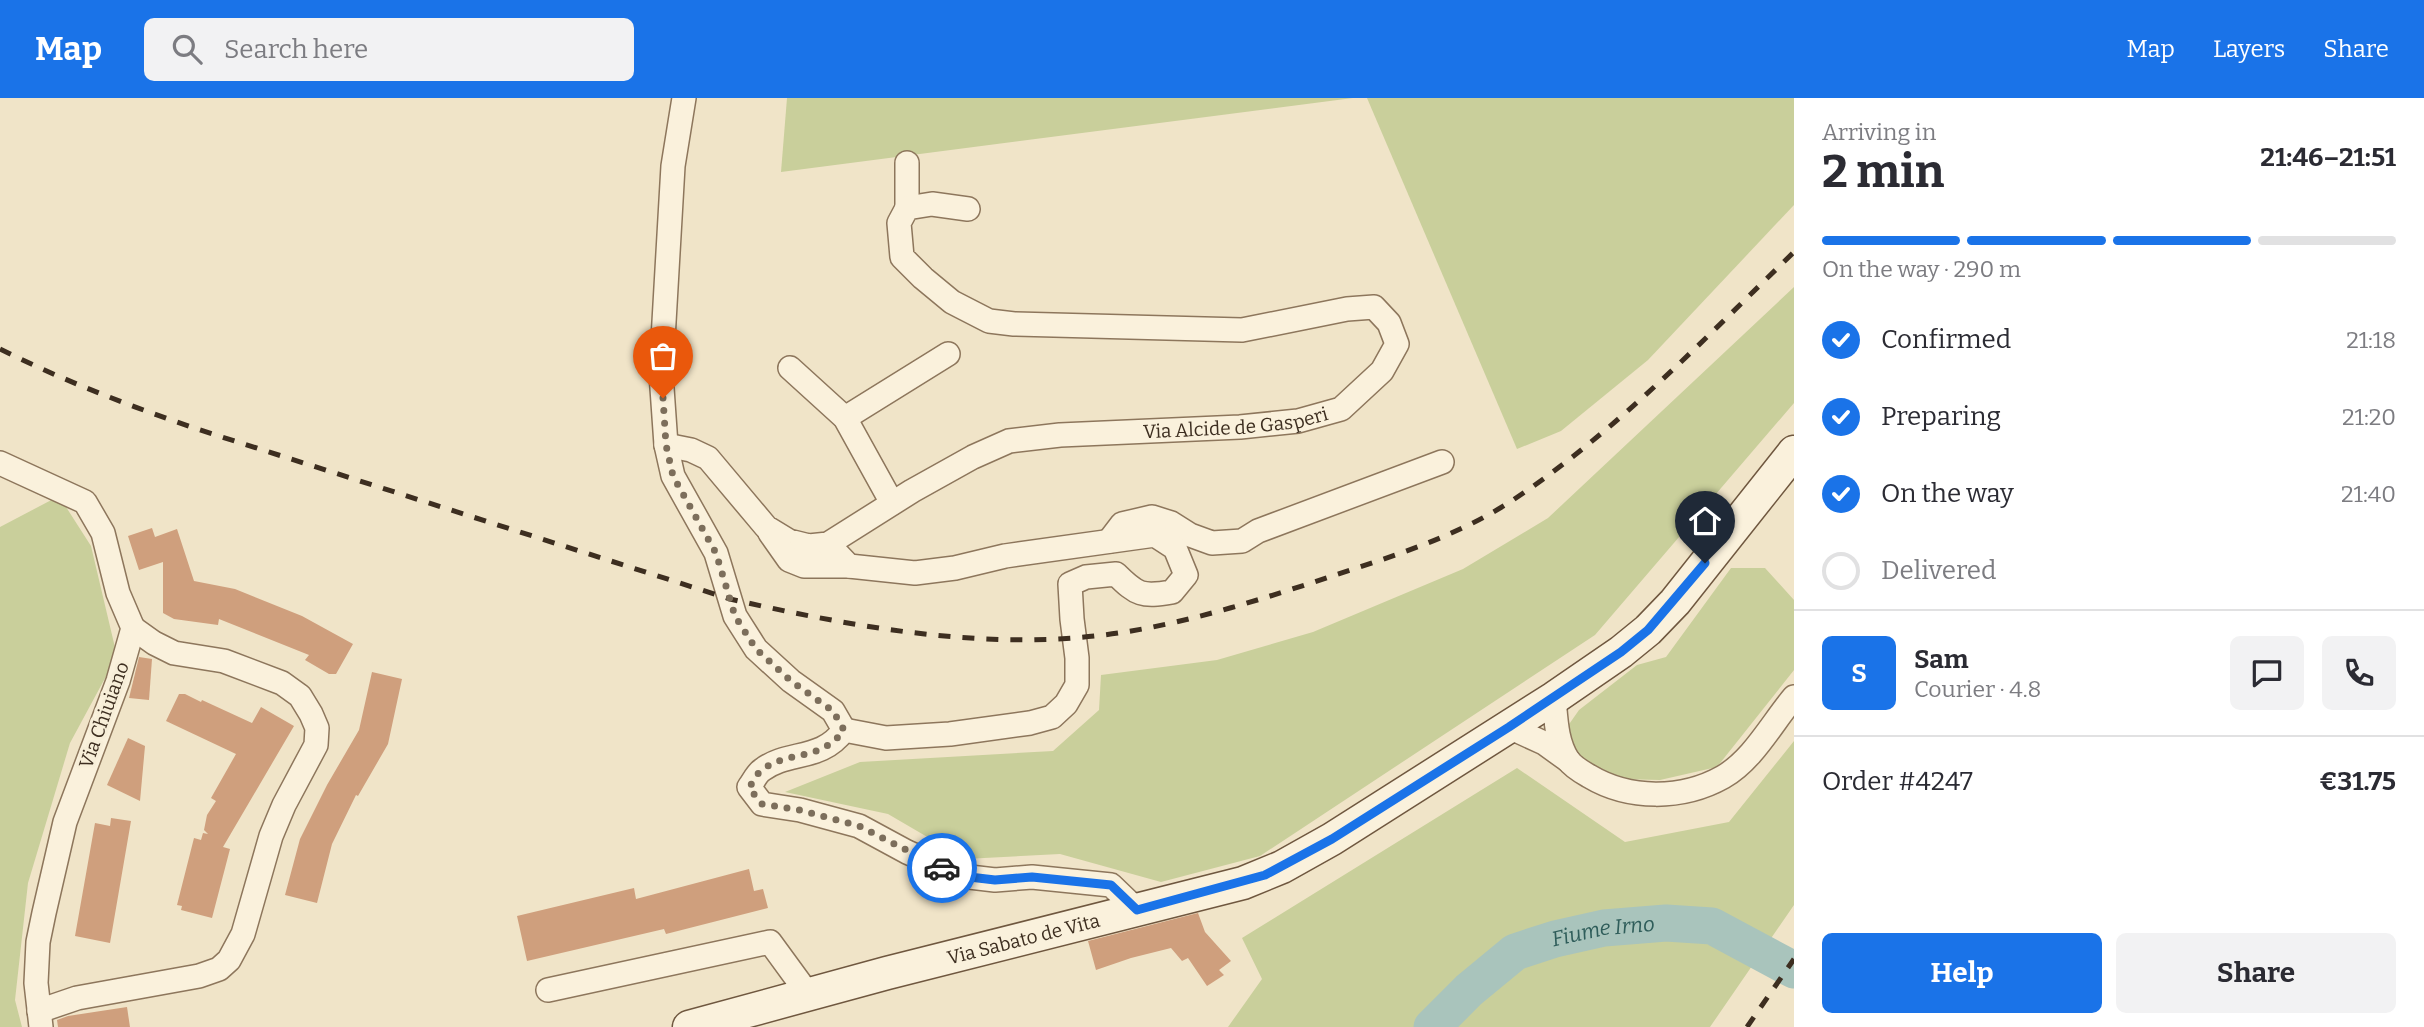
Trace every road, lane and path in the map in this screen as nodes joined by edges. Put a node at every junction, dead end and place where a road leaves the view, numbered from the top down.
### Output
1 (684, 98) edge
2 (907, 163) dead end
3 (907, 208) junction
4 (968, 209) dead end
5 (948, 354) dead end
6 (790, 368) dead end
7 (845, 418) junction
8 (666, 445) junction
9 (1794, 452) edge
10 (1443, 462) dead end
11 (0, 463) edge
12 (892, 503) junction
13 (766, 527) junction
14 (1109, 541) junction
15 (828, 544) junction
16 (849, 566) junction
17 (133, 628) junction
18 (1794, 697) edge
19 (1554, 698) junction
20 (1509, 727) junction
21 (844, 730) junction
22 (1569, 761) junction
23 (1137, 910) junction
24 (548, 990) dead end
25 (808, 994) junction
26 (40, 1019) edge
27 (689, 1027) edge

1 - 8 street
2 - 3 street
3 - 4 street
3 - 12 street, Via Alcide de Gasperi
5 - 7 street
6 - 7 street
7 - 12 street
8 - 13 street
8 - 21 street
9 - 19 street, Via Sabato de Vita
10 - 14 street
11 - 17 street
12 - 15 street, Via Alcide de Gasperi
13 - 15 street
13 - 16 street
14 - 16 street
14 - 21 street
15 - 16 street
17 - 26 street, Via Chiuiano
17 - 26 street
18 - 22 street
19 - 20 street, Via Sabato de Vita
19 - 22 street
20 - 22 street
20 - 23 street, Via Sabato de Vita
21 - 23 street
23 - 25 street, Via Sabato de Vita
24 - 25 street
25 - 27 street, Via Sabato de Vita

